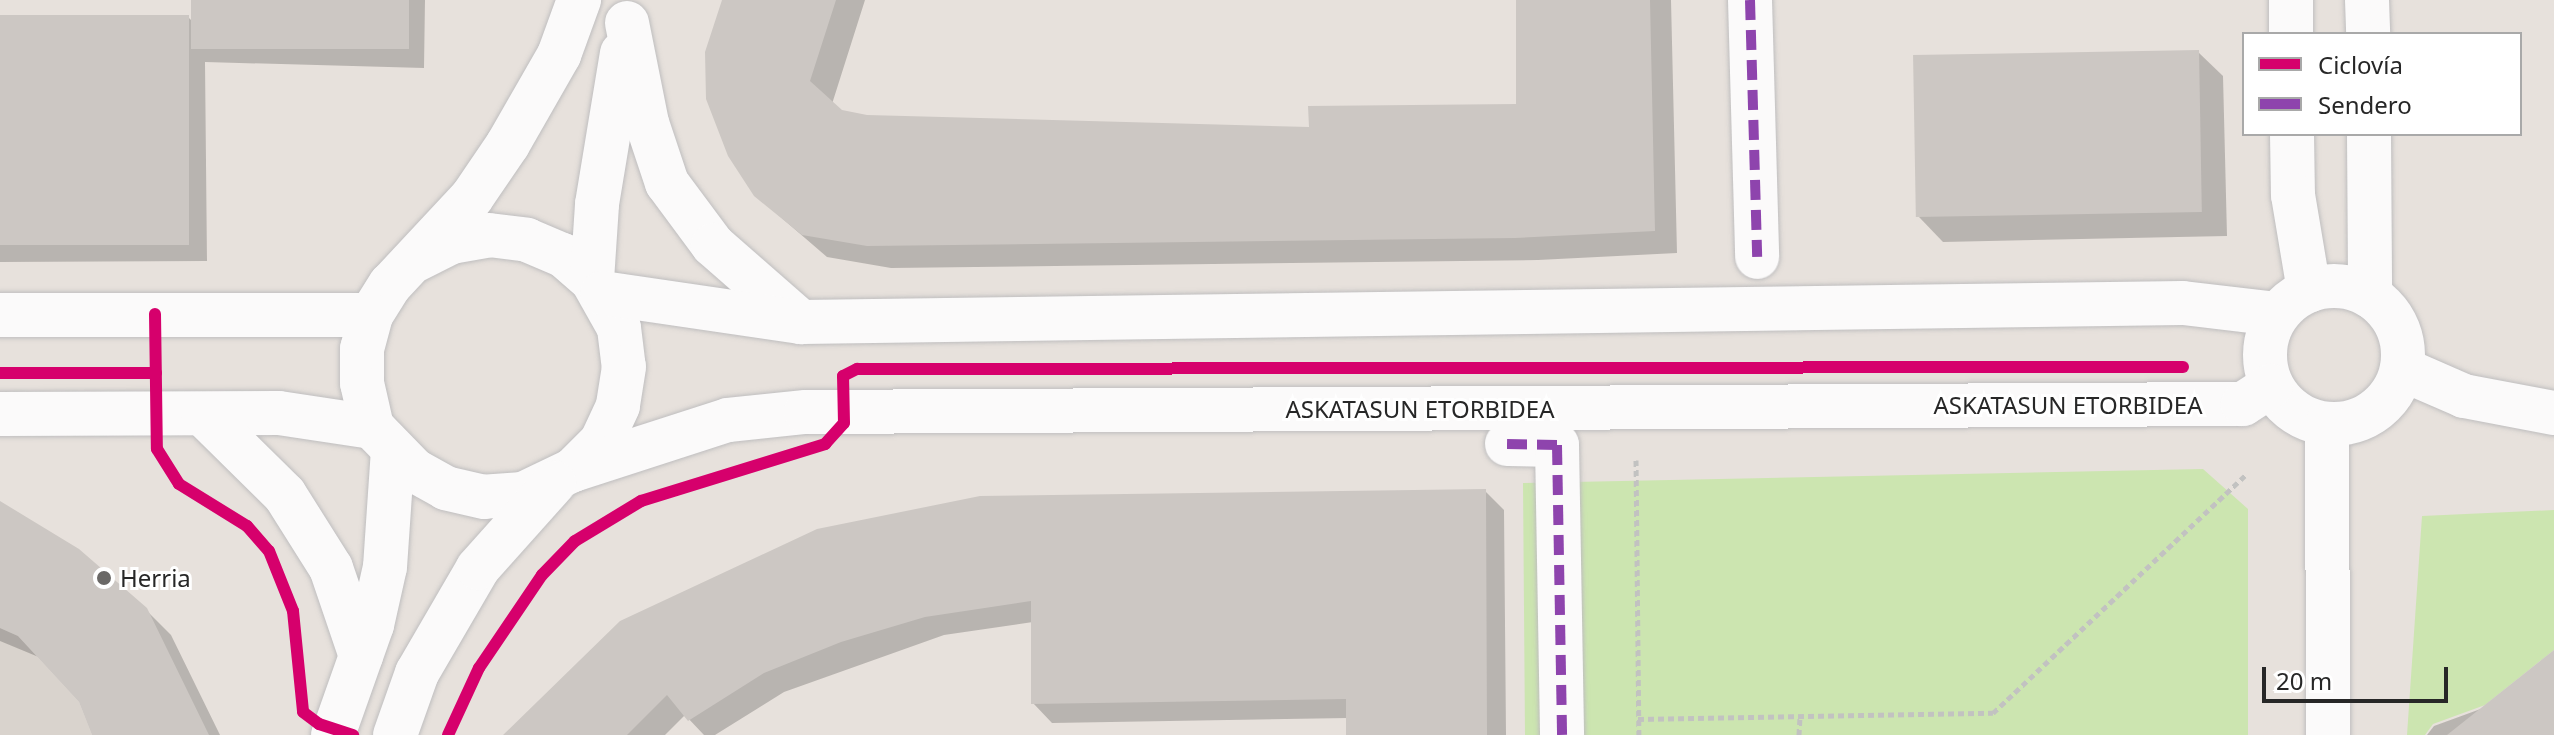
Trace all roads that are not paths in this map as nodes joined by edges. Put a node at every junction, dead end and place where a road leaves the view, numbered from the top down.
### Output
1 (579, 0) edge
2 (1750, 0) edge
3 (2291, 0) edge
4 (2367, 0) edge
5 (632, 12) edge
6 (2291, 32) edge
7 (2368, 32) edge
8 (2292, 136) edge
9 (2369, 136) edge
10 (1757, 257) dead end
11 (416, 260) junction
12 (597, 287) junction
13 (2370, 296) junction
14 (2293, 302) junction
15 (0, 315) edge
16 (371, 315) junction
17 (801, 322) junction
18 (2402, 369) junction
19 (2271, 386) junction
20 (2554, 413) edge
21 (0, 414) edge
22 (203, 414) junction
23 (2327, 425) junction
24 (383, 439) junction
25 (1507, 444) dead end
26 (566, 475) junction
27 (361, 656) junction
28 (333, 735) edge
29 (395, 735) edge
30 (1562, 735) edge
31 (2328, 735) edge

1 - 11 street
2 - 10 street
3 - 6 street
4 - 7 street
5 - 12 street
5 - 17 street
8 - 14 street
9 - 13 street
11 - 12 street
11 - 16 street
12 - 17 street
12 - 26 street
13 - 14 street
13 - 18 street
14 - 17 street
14 - 19 street
15 - 16 street
16 - 24 street
18 - 20 street
18 - 23 street
19 - 23 street
19 - 26 street, ASKATASUN ETORBIDEA
21 - 22 street
22 - 24 street
22 - 27 street
23 - 31 street
24 - 26 street
24 - 27 street
25 - 30 street, ASKATASUN ETORBIDEA
26 - 29 street
27 - 28 street

